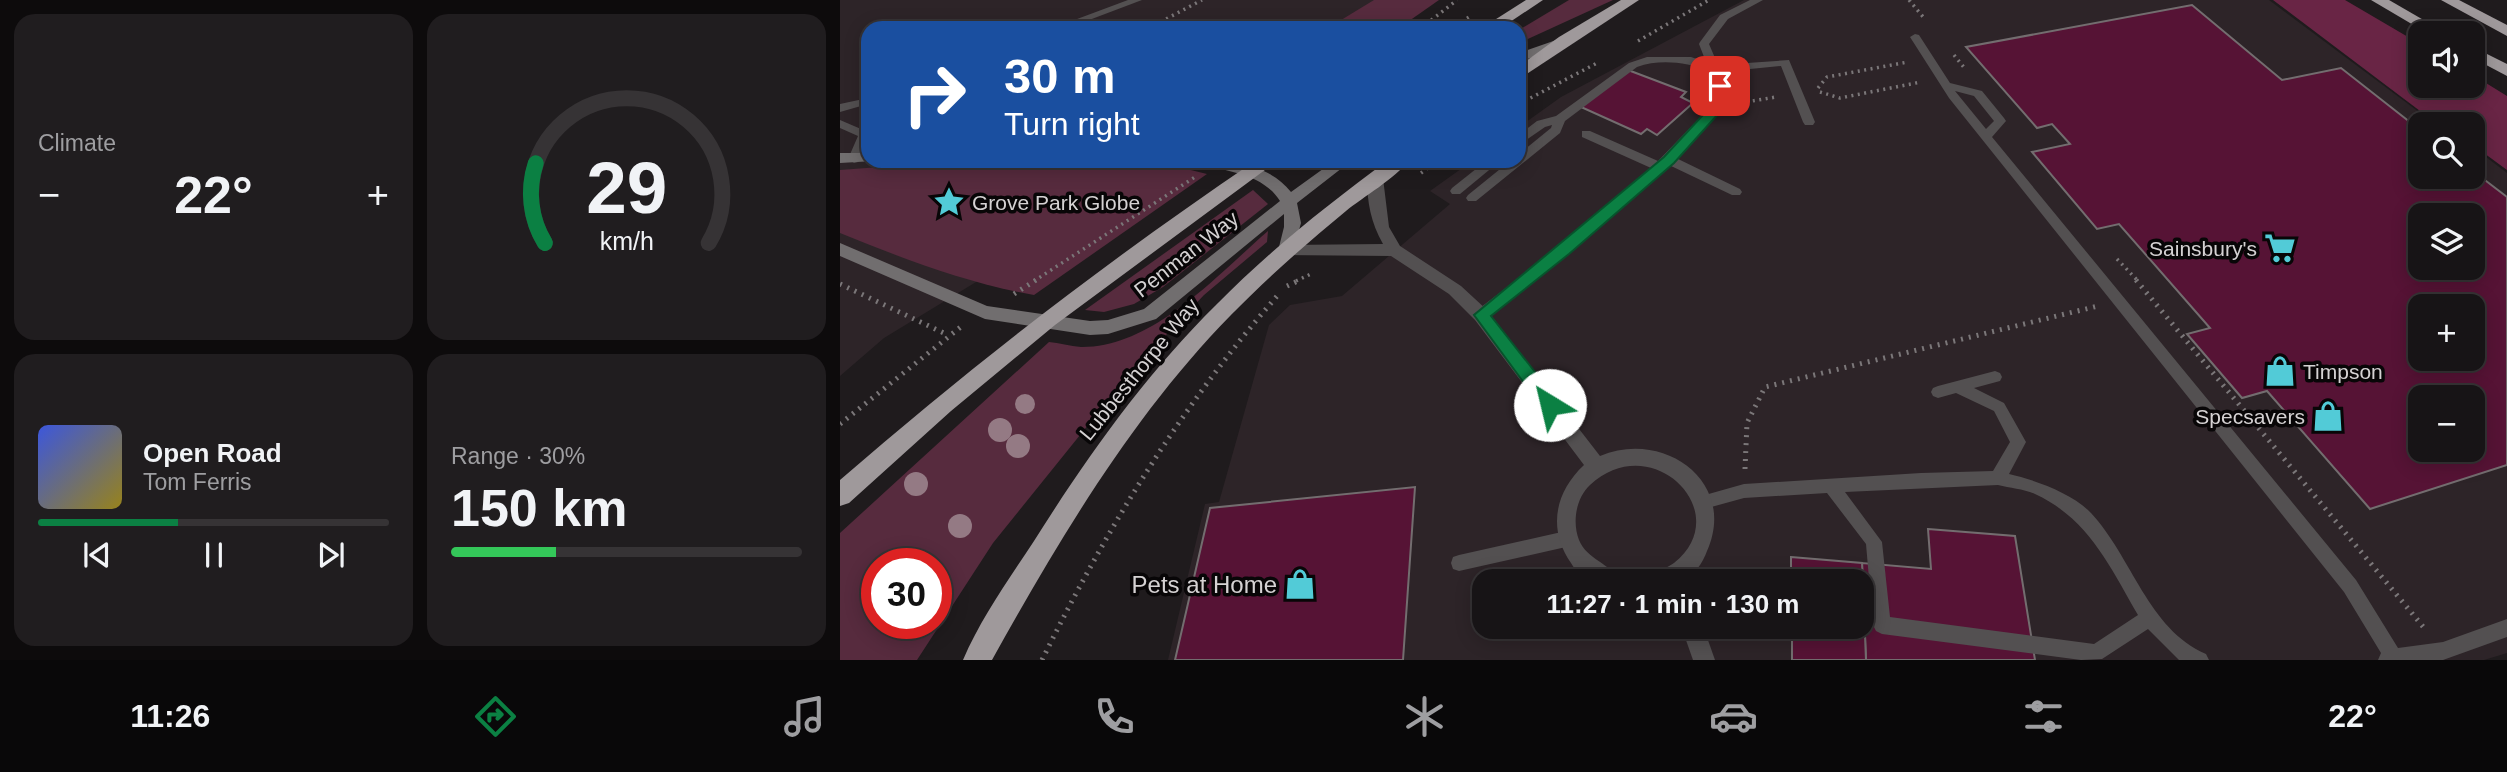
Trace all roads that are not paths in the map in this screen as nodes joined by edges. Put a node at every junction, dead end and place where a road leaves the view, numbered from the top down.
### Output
1 (1137, 0) edge
2 (1536, 0) edge
3 (1632, 0) edge
4 (1758, 0) edge
5 (2378, 0) edge
6 (2448, 0) edge
7 (1078, 21) edge
8 (1502, 21) edge
9 (2416, 21) edge
10 (2507, 31) edge
11 (1915, 37) dead end
12 (1565, 40) junction
13 (1526, 55) edge
14 (2485, 59) edge
15 (1526, 69) edge
16 (1714, 69) junction
17 (2507, 71) edge
18 (1947, 86) junction
19 (861, 103) edge
20 (840, 108) edge
21 (1560, 119) junction
22 (1810, 122) dead end
23 (840, 124) edge
24 (861, 129) edge
25 (1586, 134) dead end
26 (1526, 136) edge
27 (1986, 137) junction
28 (861, 140) edge
29 (1526, 154) edge
30 (854, 158) edge
31 (1665, 164) junction
32 (1232, 168) edge
33 (1258, 168) edge
34 (1335, 168) edge
35 (1390, 168) edge
36 (1485, 168) edge
37 (1508, 168) edge
38 (1250, 173) junction
39 (1376, 178) junction
40 (1456, 191) dead end
41 (1736, 192) dead end
42 (1472, 198) dead end
43 (1290, 201) junction
44 (840, 250) edge
45 (1394, 250) junction
46 (1286, 251) junction
47 (1481, 315) junction
48 (1042, 322) junction
49 (1995, 377) dead end
50 (1957, 387) junction
51 (1938, 392) dead end
52 (1597, 468) junction
53 (1998, 478) junction
54 (1832, 486) junction
55 (840, 495) edge
56 (1704, 502) junction
57 (1566, 539) junction
58 (1459, 563) dead end
59 (1586, 569) edge
60 (1680, 569) edge
61 (2149, 618) junction
62 (2507, 628) edge
63 (1697, 639) edge
64 (2390, 659) edge
65 (977, 660) edge
66 (1704, 660) edge
67 (2200, 660) edge

1 - 7 lane
2 - 8 highway
3 - 12 highway
4 - 16 lane
5 - 9 highway
6 - 10 highway
11 - 18 lane
12 - 13 street
12 - 15 highway
14 - 17 highway
16 - 21 lane
16 - 22 lane
16 - 31 lane
18 - 27 lane
18 - 27 lane
19 - 20 lane
21 - 26 lane
21 - 29 lane
23 - 24 lane
25 - 31 lane
27 - 64 lane
28 - 30 lane
31 - 41 lane
31 - 47 lane
32 - 38 street
33 - 38 highway
34 - 43 street, Penman Way
35 - 39 highway, Lubbesthorpe Way
36 - 40 lane
37 - 42 lane
38 - 43 street
38 - 48 highway
39 - 45 street
39 - 46 highway, Lubbesthorpe Way
43 - 46 street
43 - 48 street, Penman Way
44 - 48 street, Penman Way
45 - 46 street
45 - 47 street
46 - 65 highway, Lubbesthorpe Way
47 - 52 street
48 - 55 highway
49 - 50 lane
50 - 51 lane
50 - 53 lane
52 - 56 street
52 - 57 street
53 - 54 lane
53 - 61 lane
54 - 56 lane
54 - 61 lane
56 - 60 street
57 - 58 lane
57 - 59 street
61 - 67 lane
62 - 64 lane
63 - 66 street

